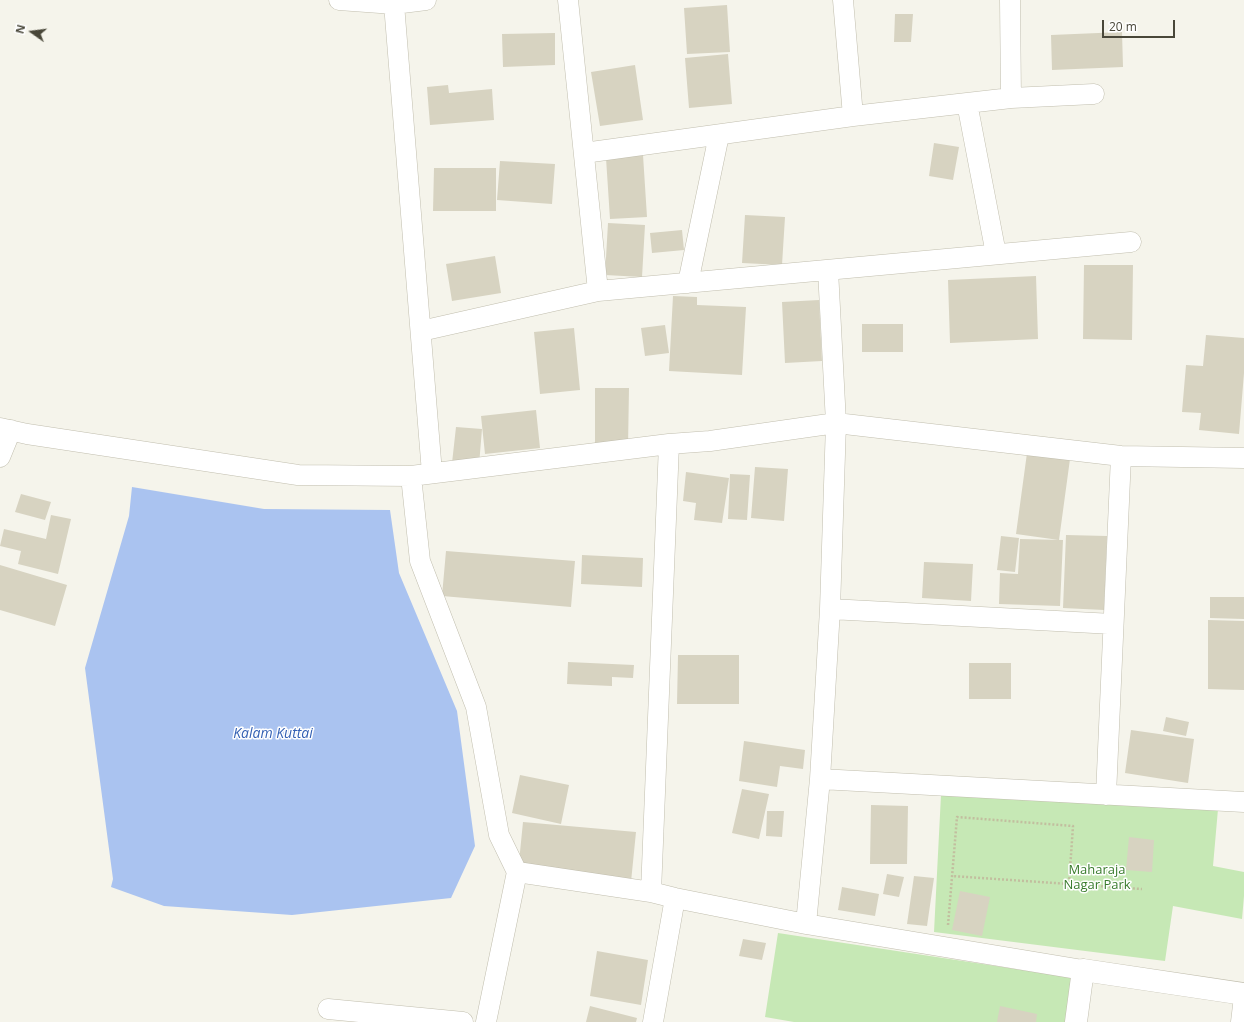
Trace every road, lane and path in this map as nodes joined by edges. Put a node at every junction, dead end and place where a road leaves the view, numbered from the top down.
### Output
1 (339, 0) edge
2 (426, 0) edge
3 (568, 0) edge
4 (843, 0) edge
5 (1010, 0) edge
6 (394, 4) junction
7 (1094, 94) dead end
8 (1011, 98) junction
9 (967, 103) junction
10 (853, 116) junction
11 (719, 134) junction
12 (584, 153) junction
13 (1131, 242) dead end
14 (996, 254) junction
15 (828, 270) junction
16 (688, 283) junction
17 (598, 291) junction
18 (420, 331) junction
19 (836, 423) junction
20 (6, 429) edge
21 (669, 444) junction
22 (1121, 456) junction
23 (0, 457) edge
24 (1244, 458) edge
25 (432, 473) junction
26 (412, 476) junction
27 (830, 609) junction
28 (1114, 624) junction
29 (820, 779) junction
30 (1106, 795) junction
31 (1244, 802) edge
32 (517, 872) junction
33 (952, 876) junction
34 (1069, 884) junction
35 (1142, 889) dead end
36 (651, 892) junction
37 (675, 898) junction
38 (806, 924) junction
39 (946, 947) junction
40 (1083, 970) junction
41 (1244, 996) edge
42 (328, 1009) dead end
43 (464, 1022) edge
44 (486, 1022) edge
45 (653, 1022) edge
46 (1076, 1022) edge
47 (1241, 1022) edge

1 - 6 street
2 - 6 street
3 - 12 street
4 - 10 street
5 - 8 street
6 - 18 street
7 - 8 street
8 - 9 street
9 - 10 street
9 - 14 street
10 - 11 street
11 - 12 street
11 - 16 street
12 - 17 street
13 - 14 street
14 - 15 street
15 - 16 street
15 - 19 street
16 - 17 street
17 - 18 street
18 - 25 street
19 - 21 street
19 - 22 street
19 - 27 street
20 - 23 street
20 - 26 street
21 - 25 street
21 - 36 street
22 - 24 street
22 - 28 street
25 - 26 street
26 - 32 street
27 - 28 street
27 - 29 street
28 - 30 street
29 - 30 street
29 - 38 street
30 - 31 street
32 - 36 street
32 - 44 street
33 - 34 path
33 - 34 path
33 - 39 path
34 - 35 path
36 - 37 street
37 - 38 street
37 - 45 street
38 - 39 street
39 - 40 street
40 - 41 street
40 - 46 street
41 - 47 street
42 - 43 street

